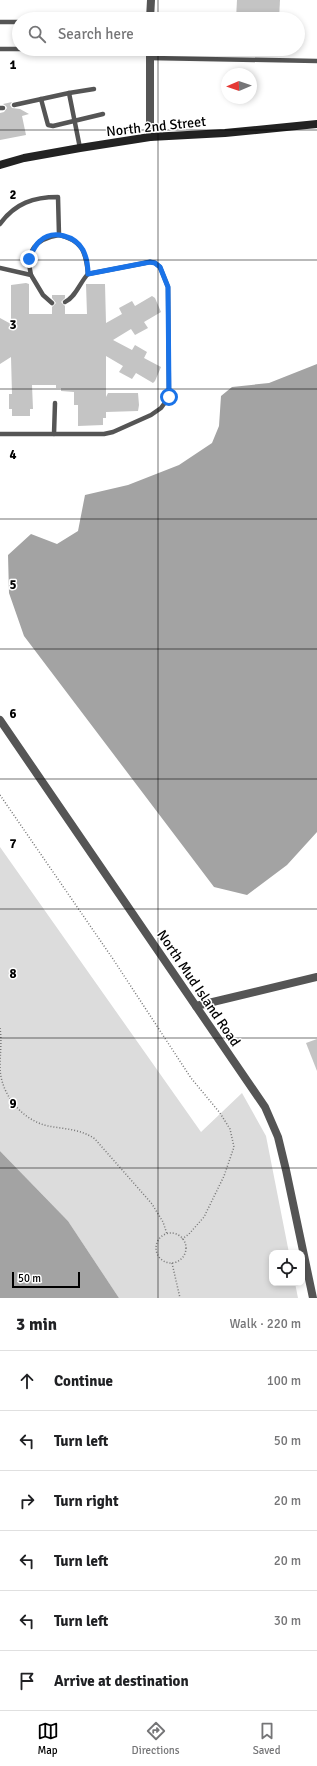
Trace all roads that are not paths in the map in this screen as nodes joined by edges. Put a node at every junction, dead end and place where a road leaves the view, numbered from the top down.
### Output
1 (151, 0) edge
2 (150, 12) edge
3 (0, 22) edge
4 (12, 22) edge
5 (0, 49) edge
6 (12, 49) edge
7 (150, 58) joint
8 (317, 61) edge
9 (94, 89) dead end
10 (69, 93) junction
11 (41, 99) junction
12 (14, 105) dead end
13 (103, 114) dead end
14 (74, 120) junction
15 (317, 124) edge
16 (150, 137) junction
17 (80, 148) junction
18 (0, 165) edge
19 (0, 224) edge
20 (59, 234) junction
21 (0, 268) edge
22 (88, 274) junction
23 (31, 275) junction
24 (65, 302) dead end
25 (52, 303) dead end
26 (55, 403) dead end
27 (0, 434) edge
28 (54, 434) junction
29 (0, 720) edge
30 (317, 977) edge
31 (196, 1006) junction
32 (313, 1298) edge

1 - 2 street
3 - 4 lane
5 - 6 lane
7 - 8 lane
7 - 16 street
9 - 10 lane
10 - 11 lane
10 - 14 lane
11 - 12 lane
11 - 14 lane
13 - 14 lane
14 - 17 lane
15 - 16 main road, North 2nd Street
16 - 17 main road, North 2nd Street
17 - 18 main road, North 2nd Street
19 - 20 lane
20 - 22 lane
20 - 23 lane
21 - 23 lane
22 - 24 lane
22 - 28 lane
23 - 25 lane
26 - 28 lane
27 - 28 lane
29 - 31 street, North Mud Island Road
30 - 31 street
31 - 32 street, North Mud Island Road

